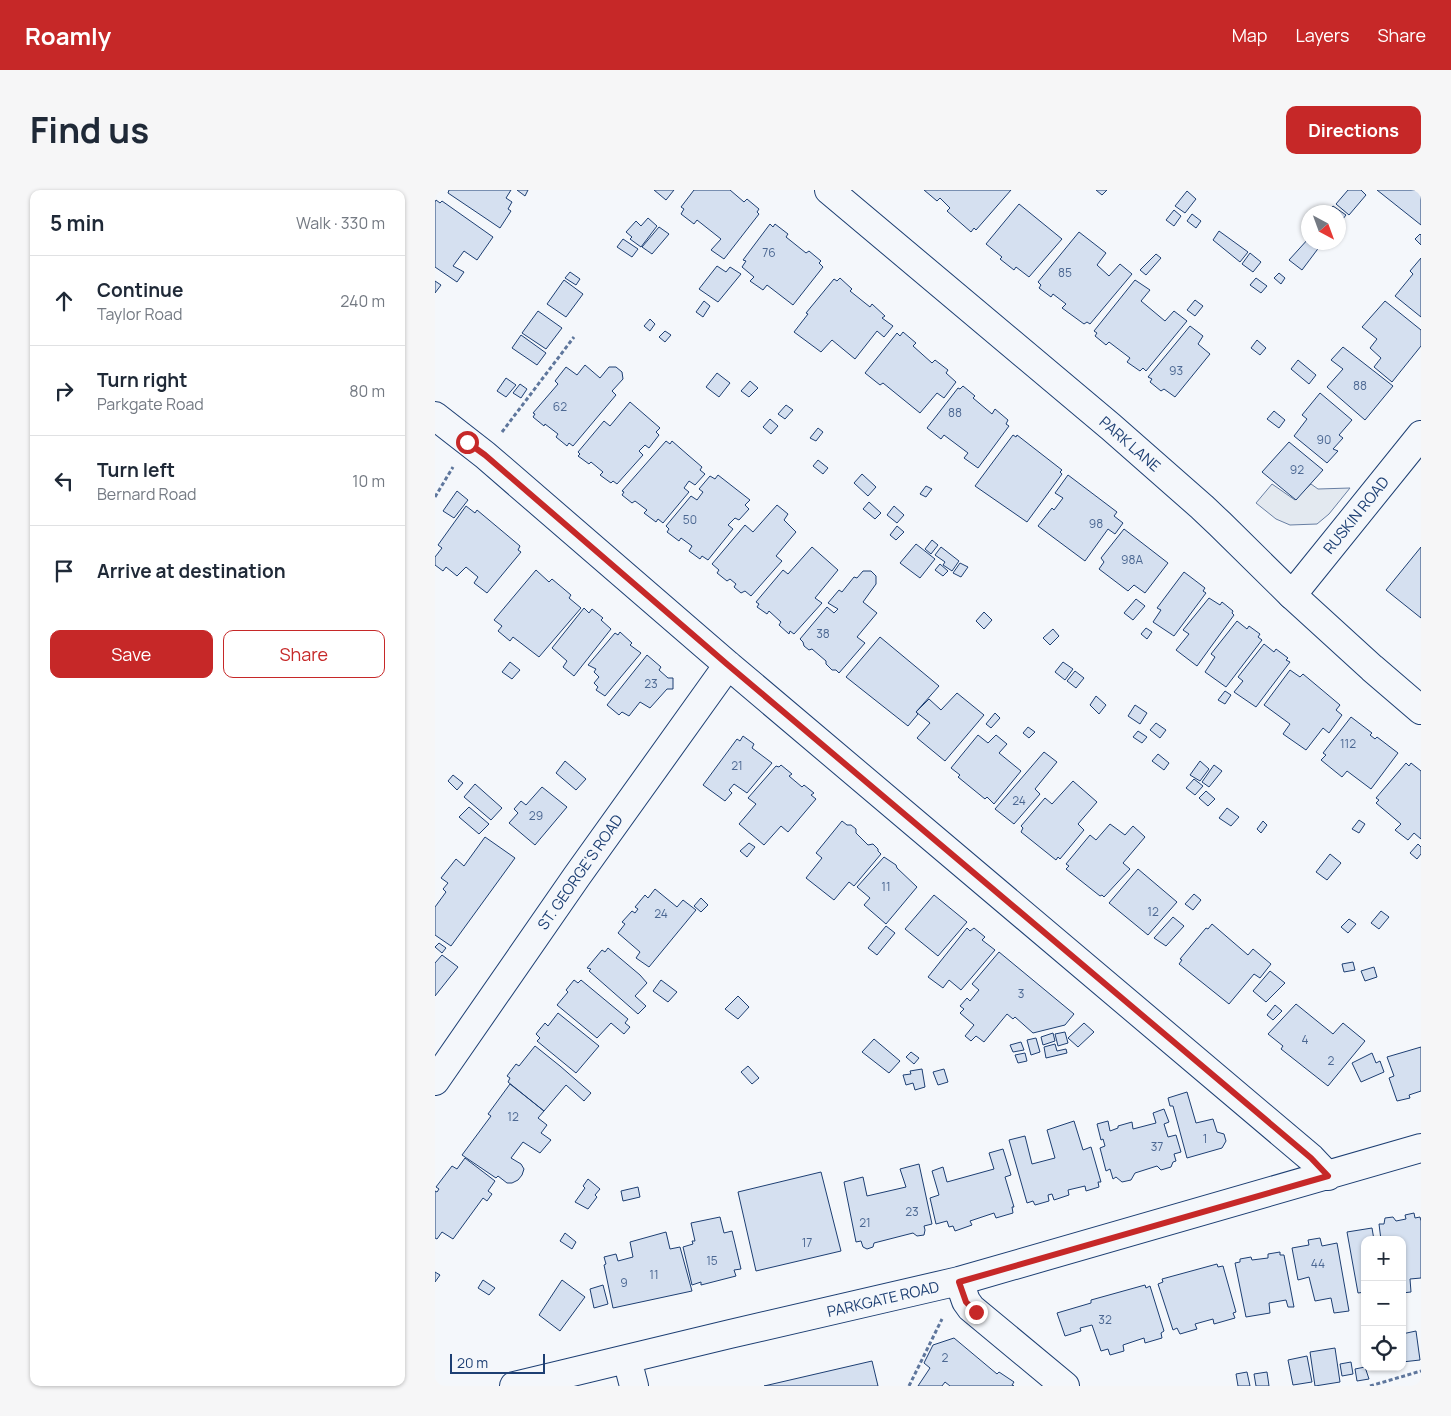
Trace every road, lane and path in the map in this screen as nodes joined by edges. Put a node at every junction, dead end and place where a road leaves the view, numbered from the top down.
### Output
1 (829, 190) edge
2 (574, 337) dead end
3 (435, 416) edge
4 (1421, 435) edge
5 (485, 455) junction
6 (1292, 595) junction
7 (728, 665) junction
8 (1421, 710) edge
9 (435, 1081) edge
10 (1421, 1148) edge
11 (1328, 1176) junction
12 (959, 1282) junction
13 (627, 1359) junction
14 (1421, 1371) edge
15 (514, 1386) edge
16 (634, 1386) edge
17 (909, 1386) edge
18 (1065, 1386) edge
19 (1370, 1386) edge

1 - 6 street, PARK LANE
2 - 5 path
3 - 5 street
4 - 6 street, RUSKIN ROAD
5 - 7 street
6 - 8 street, PARK LANE
7 - 9 street, ST. GEORGE'S ROAD
7 - 11 street
10 - 11 street, PARKGATE ROAD
11 - 12 street, PARKGATE ROAD
12 - 13 street, PARKGATE ROAD
12 - 17 path
12 - 18 street
13 - 15 street, PARKGATE ROAD
13 - 16 street
14 - 19 path

